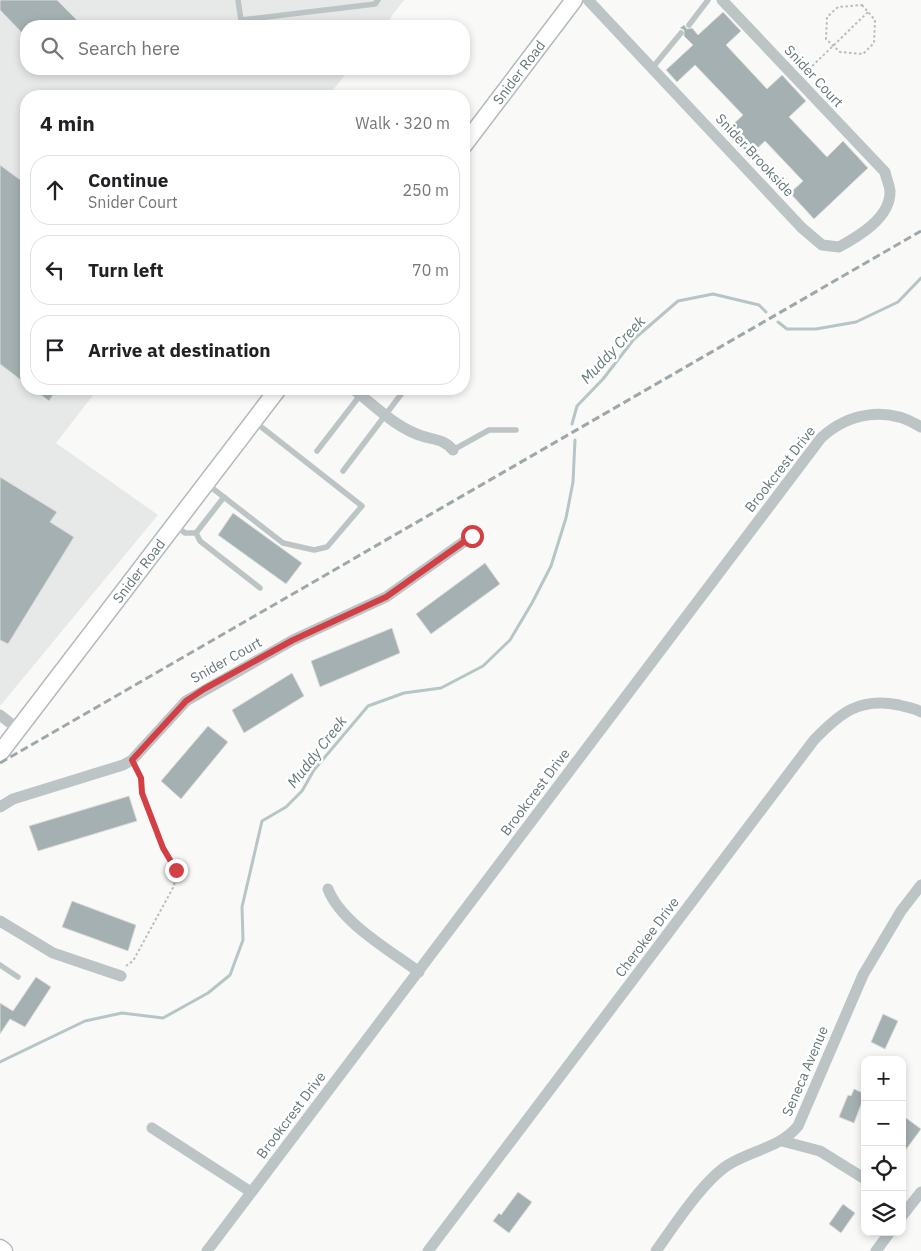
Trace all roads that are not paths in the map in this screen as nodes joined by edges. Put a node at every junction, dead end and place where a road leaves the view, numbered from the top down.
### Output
1 (238, 0) edge
2 (378, 0) edge
3 (574, 0) edge
4 (588, 0) edge
5 (708, 0) edge
6 (722, 0) edge
7 (689, 24) dead end
8 (681, 33) dead end
9 (653, 67) junction
10 (470, 137) edge
11 (885, 172) joint
12 (273, 395) edge
13 (357, 395) edge
14 (365, 395) edge
15 (401, 395) edge
16 (387, 414) junction
17 (253, 421) junction
18 (921, 427) edge
19 (516, 430) dead end
20 (453, 450) joint
21 (317, 451) dead end
22 (343, 472) dead end
23 (206, 483) junction
24 (224, 496) junction
25 (174, 525) junction
26 (196, 533) junction
27 (472, 536) dead end
28 (260, 588) dead end
29 (920, 708) edge
30 (0, 715) edge
31 (18, 729) junction
32 (0, 753) edge
33 (0, 807) edge
34 (921, 885) edge
35 (328, 889) dead end
36 (0, 921) edge
37 (0, 965) edge
38 (419, 972) junction
39 (122, 976) road end
40 (18, 977) dead end
41 (152, 1128) dead end
42 (782, 1140) junction
43 (861, 1177) edge
44 (251, 1192) junction
45 (921, 1192) edge
46 (906, 1209) edge
47 (887, 1236) edge
48 (0, 1248) edge
49 (4, 1251) edge
50 (207, 1251) edge
51 (428, 1251) edge
52 (656, 1251) edge
53 (876, 1251) edge

1 - 2 lane
3 - 10 street, Snider Road
4 - 9 street, Snider Brookside
5 - 7 lane
6 - 11 street, Snider Court
8 - 9 lane
9 - 11 street, Snider Brookside
12 - 17 street, Snider Road
13 - 21 lane
14 - 16 street
15 - 16 lane
16 - 20 street
16 - 22 lane
17 - 23 street, Snider Road
17 - 24 lane
18 - 38 street, Brookcrest Drive
19 - 20 lane
23 - 24 lane
23 - 25 street, Snider Road
24 - 26 lane
25 - 26 lane
25 - 31 street, Snider Road
26 - 28 lane
27 - 33 street, Snider Court
29 - 51 street, Cherokee Drive
30 - 31 street
31 - 32 street, Snider Road
34 - 42 street, Seneca Avenue
35 - 38 street
36 - 39 street
37 - 40 lane
38 - 44 street, Brookcrest Drive
41 - 44 street
42 - 43 street
42 - 52 street, Seneca Avenue
44 - 50 street, Brookcrest Drive
45 - 46 street
47 - 53 street
48 - 49 street

